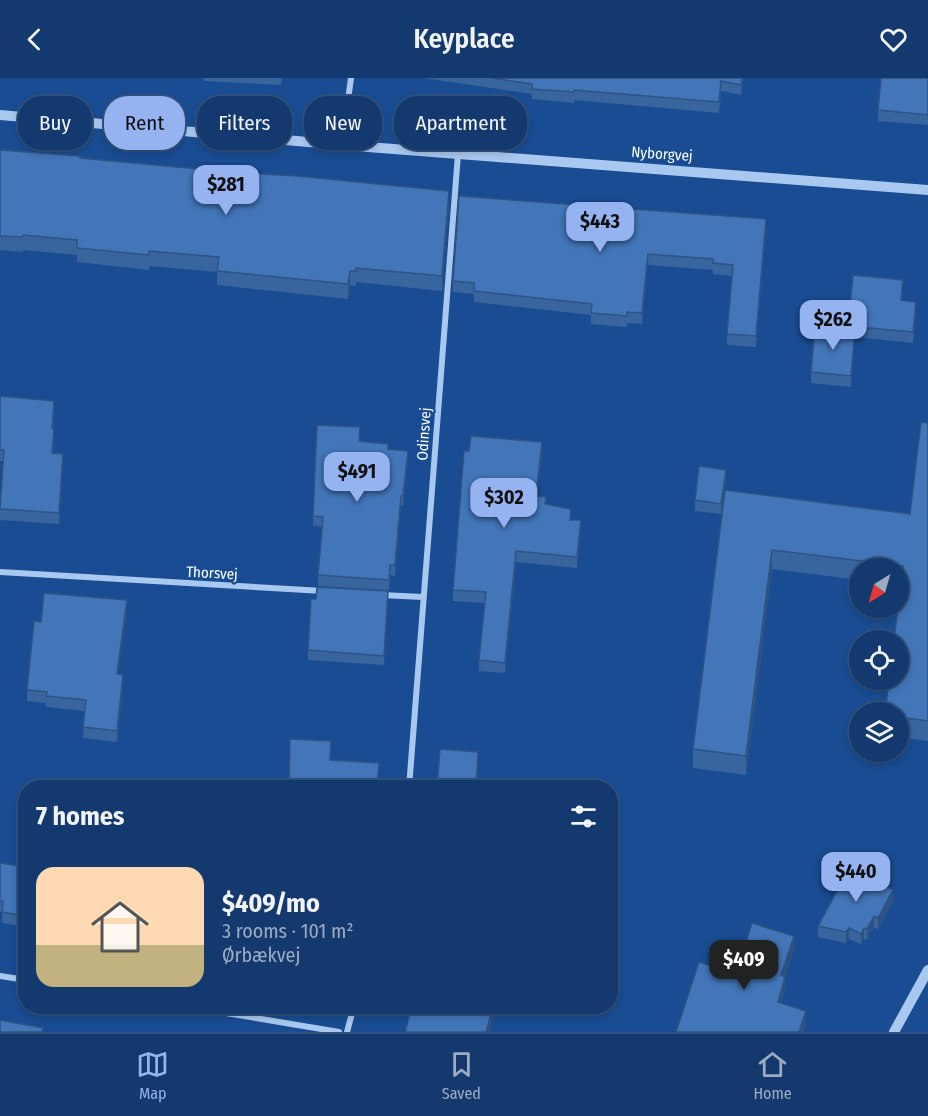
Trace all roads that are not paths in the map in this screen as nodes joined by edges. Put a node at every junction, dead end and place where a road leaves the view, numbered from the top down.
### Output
1 (351, 78) edge
2 (349, 96) edge
3 (0, 115) edge
4 (304, 142) edge
5 (382, 148) edge
6 (458, 154) junction
7 (928, 190) edge
8 (0, 572) edge
9 (329, 592) edge
10 (376, 594) edge
11 (423, 597) junction
12 (410, 780) edge
13 (928, 970) edge
14 (0, 976) edge
15 (18, 979) edge
16 (232, 1014) edge
17 (352, 1014) edge
18 (339, 1032) edge
19 (347, 1032) edge
20 (894, 1032) edge

1 - 2 street
3 - 4 street, Nyborgvej
5 - 6 street, Nyborgvej
6 - 7 street, Nyborgvej
6 - 11 street, Odinsvej
8 - 9 street, Thorsvej
10 - 11 street
11 - 12 street, Odinsvej
13 - 20 street
14 - 15 street
16 - 18 street
17 - 19 street

